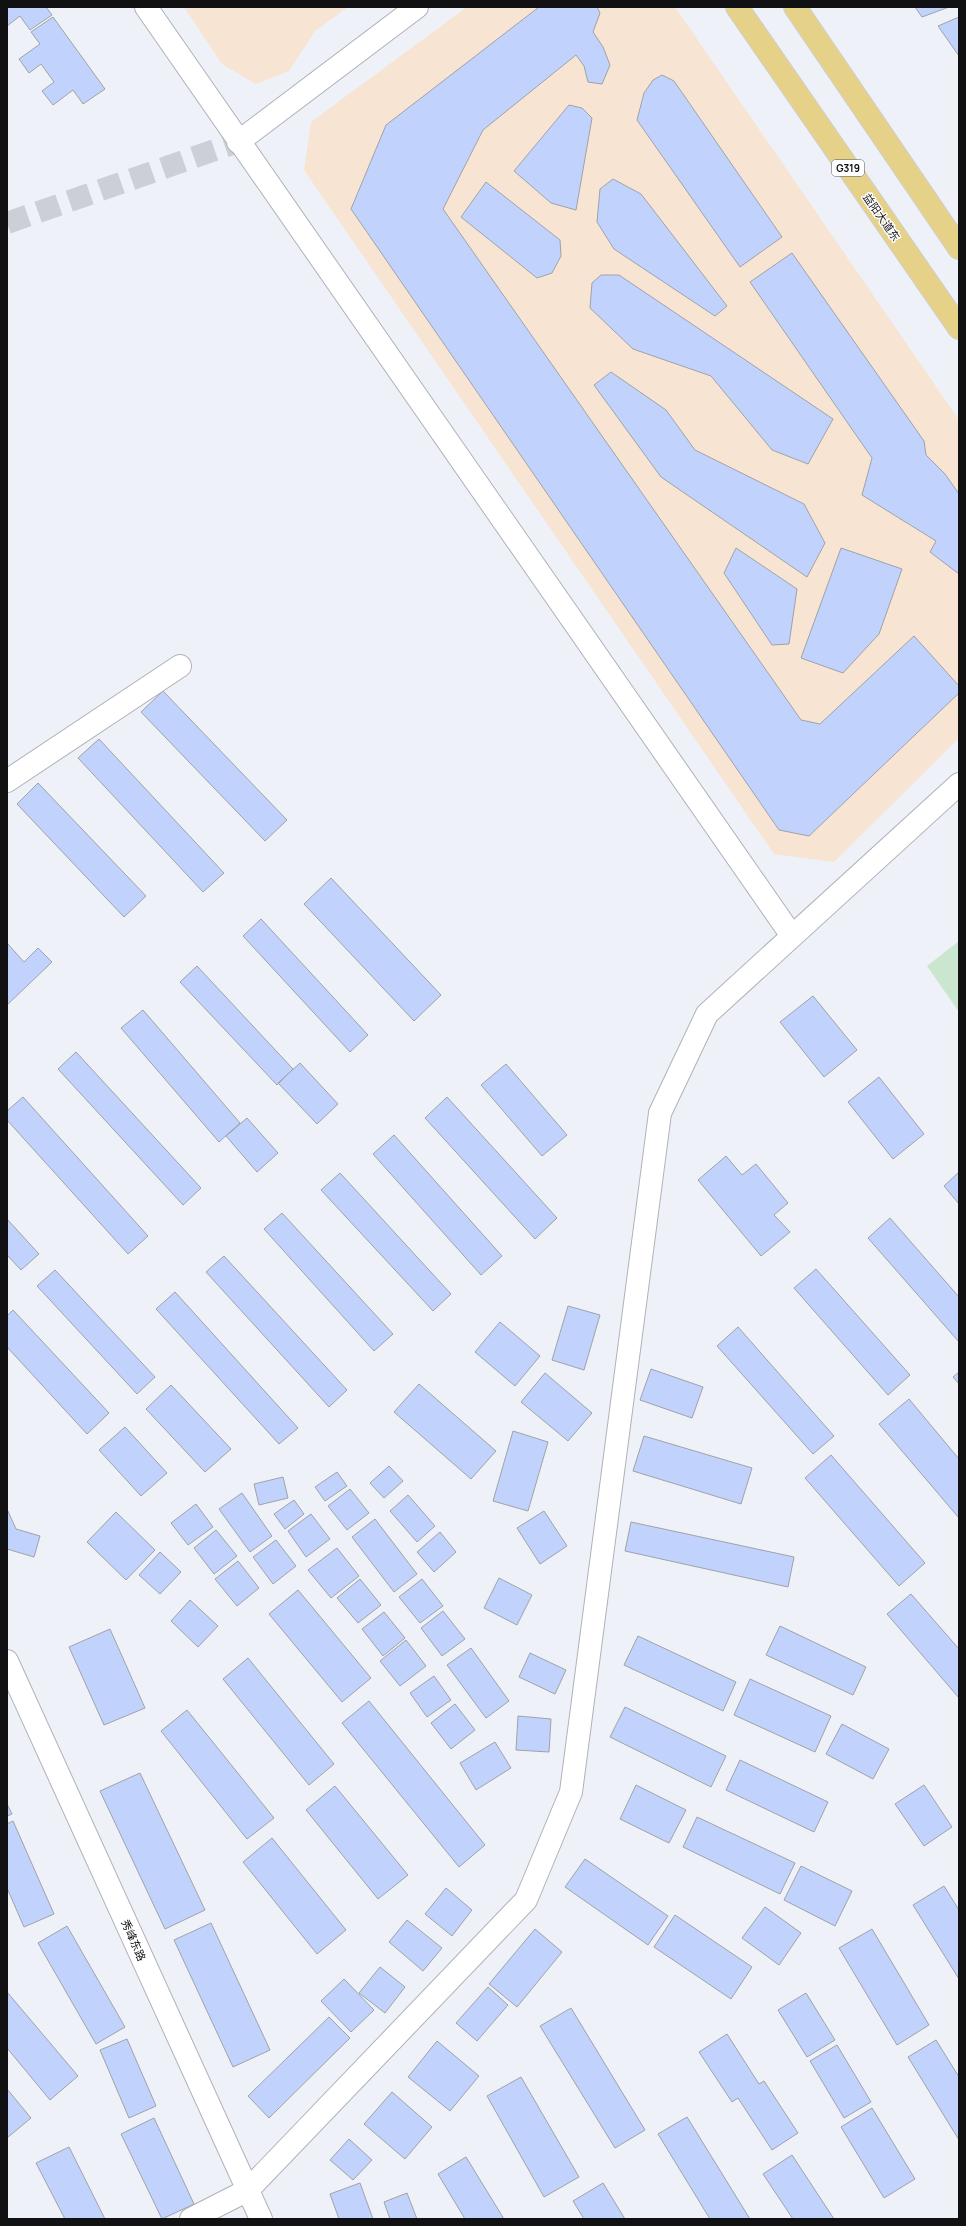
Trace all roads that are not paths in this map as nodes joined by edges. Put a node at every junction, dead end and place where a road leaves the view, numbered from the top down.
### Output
1 (146, 7) edge
2 (417, 7) edge
3 (737, 7) edge
4 (795, 7) edge
5 (238, 142) junction
6 (959, 248) edge
7 (959, 328) edge
8 (180, 666) dead end
9 (7, 781) edge
10 (959, 784) edge
11 (792, 936) junction
12 (7, 1661) edge
13 (248, 2190) junction
14 (191, 2219) edge
15 (261, 2219) edge

1 - 5 street
2 - 5 street
3 - 7 main road, 益阳大道东 / G319
4 - 6 main road
5 - 11 street
8 - 9 street
10 - 11 street
11 - 13 street
12 - 13 street, 秀峰东路
13 - 14 street
13 - 15 street, 秀峰东路

